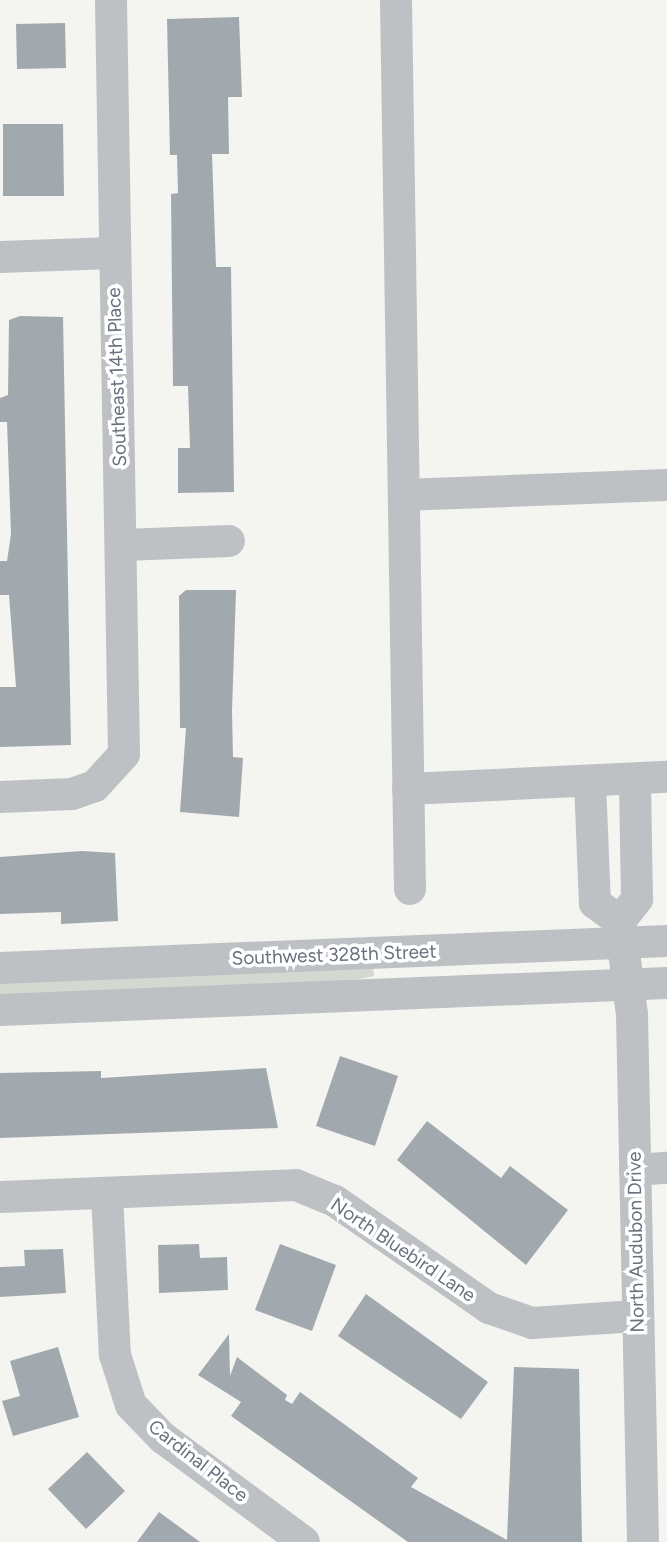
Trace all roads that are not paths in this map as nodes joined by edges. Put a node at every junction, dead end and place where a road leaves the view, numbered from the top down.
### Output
1 (111, 0) edge
2 (396, 0) edge
3 (113, 253) junction
4 (0, 257) edge
5 (667, 485) edge
6 (404, 495) junction
7 (229, 541) dead end
8 (123, 545) junction
9 (667, 777) edge
10 (635, 779) junction
11 (590, 781) junction
12 (408, 789) junction
13 (0, 797) edge
14 (410, 888) dead end
15 (621, 932) junction
16 (667, 941) edge
17 (0, 968) edge
18 (667, 983) edge
19 (627, 984) junction
20 (0, 1010) edge
21 (667, 1168) edge
22 (635, 1170) junction
23 (107, 1194) junction
24 (0, 1197) edge
25 (636, 1316) junction
26 (654, 1457) edge
27 (304, 1542) edge
28 (643, 1542) edge

1 - 3 street, Southeast 14th Place
2 - 6 street
3 - 4 street
3 - 8 street, Southeast 14th Place
5 - 6 street
6 - 12 street
7 - 8 street
8 - 13 street, Southeast 14th Place
9 - 10 street
10 - 11 street
10 - 15 street
11 - 12 street
11 - 15 street
12 - 14 street
15 - 16 street, Southwest 328th Street
15 - 17 street, Southwest 328th Street
15 - 19 street, North Audubon Drive
18 - 19 street
19 - 20 street
19 - 22 street, North Audubon Drive
21 - 22 street
22 - 25 street, North Audubon Drive
23 - 24 street, North Bluebird Lane
23 - 25 street, North Bluebird Lane
23 - 27 street, Cardinal Place
25 - 26 street, North Audubon Drive
26 - 28 street, North Audubon Drive

